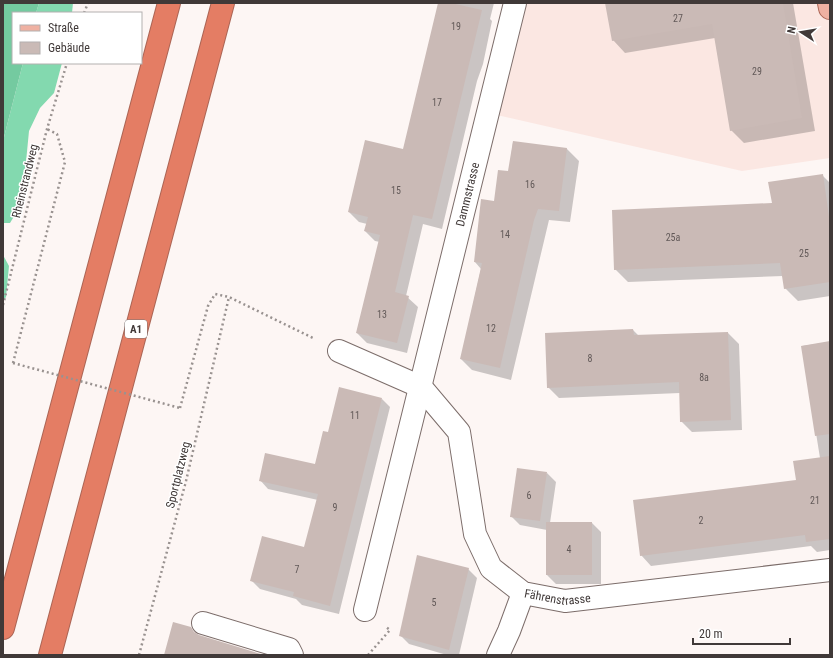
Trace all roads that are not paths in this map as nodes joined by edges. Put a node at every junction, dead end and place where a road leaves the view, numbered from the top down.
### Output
1 (169, 3) edge
2 (223, 3) edge
3 (514, 3) edge
4 (829, 3) edge
5 (830, 8) edge
6 (339, 350) road end
7 (421, 387) junction
8 (830, 570) edge
9 (523, 593) junction
10 (365, 610) dead end
11 (203, 623) dead end
12 (3, 628) edge
13 (50, 655) edge
14 (292, 655) edge
15 (498, 655) edge

1 - 12 highway
2 - 13 highway, A1
3 - 7 street, Dammstrasse
4 - 5 main road
6 - 7 street
7 - 9 street, Fährenstrasse
7 - 10 street, Dammstrasse
8 - 9 street, Fährenstrasse
9 - 15 street
11 - 14 street

